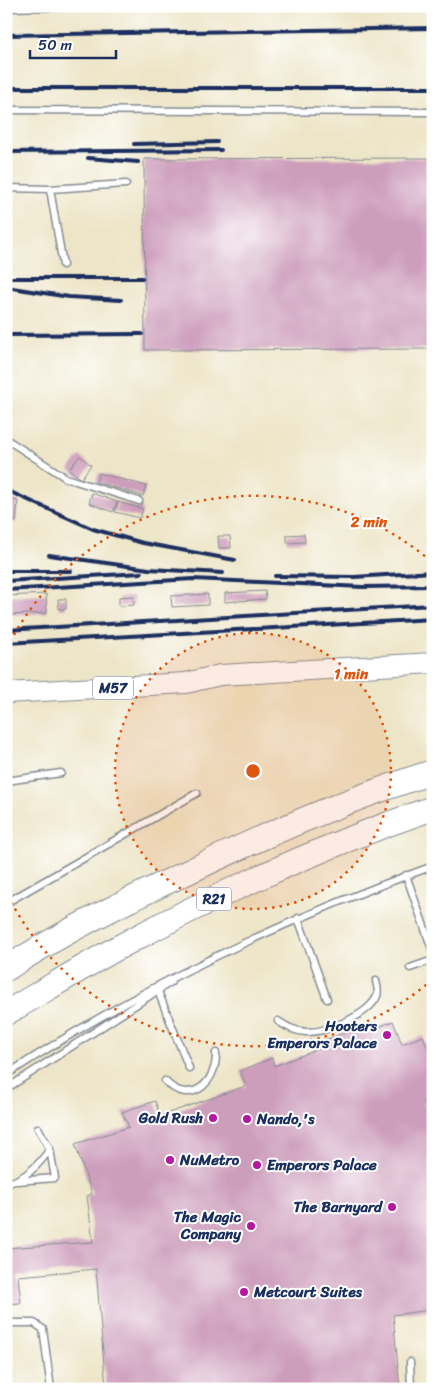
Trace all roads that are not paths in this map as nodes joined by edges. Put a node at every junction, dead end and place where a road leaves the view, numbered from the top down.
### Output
1 (102, 6) edge
2 (6, 8) edge
3 (6, 110) edge
4 (433, 112) edge
5 (126, 184) dead end
6 (6, 188) edge
7 (50, 189) junction
8 (63, 265) dead end
9 (6, 438) edge
10 (139, 501) dead end
11 (433, 663) edge
12 (220, 676) junction
13 (6, 680) edge
14 (6, 694) edge
15 (433, 772) edge
16 (61, 773) dead end
17 (6, 781) edge
18 (197, 793) dead end
19 (433, 808) edge
20 (433, 866) edge
21 (406, 875) junction
22 (6, 903) edge
23 (298, 918) junction
24 (433, 952) edge
25 (433, 960) edge
26 (410, 968) dead end
27 (6, 969) edge
28 (376, 981) dead end
29 (157, 988) junction
30 (327, 999) dead end
31 (6, 1014) edge
32 (278, 1020) dead end
33 (216, 1053) dead end
34 (189, 1068) dead end
35 (6, 1075) edge
36 (165, 1081) dead end
37 (6, 1088) edge
38 (38, 1128) dead end
39 (50, 1149) junction
40 (17, 1181) junction
41 (6, 1184) edge
42 (6, 1323) edge
43 (410, 1362) dead end
44 (51, 1389) edge
45 (411, 1389) edge

1 - 2 lane
3 - 4 lane
5 - 7 lane
6 - 7 lane
7 - 8 lane
9 - 10 lane
11 - 12 main road, M57
12 - 13 main road, M57
12 - 14 main road, M57
15 - 27 highway, R21
16 - 17 lane
18 - 22 lane
19 - 31 highway, R21
20 - 21 lane
21 - 23 lane
21 - 24 lane
23 - 29 lane
23 - 30 lane
25 - 26 lane
28 - 32 lane
29 - 34 lane
29 - 35 lane
29 - 37 lane
33 - 36 lane
38 - 39 lane
39 - 40 lane
39 - 40 lane
40 - 41 lane
42 - 44 lane
43 - 45 lane

